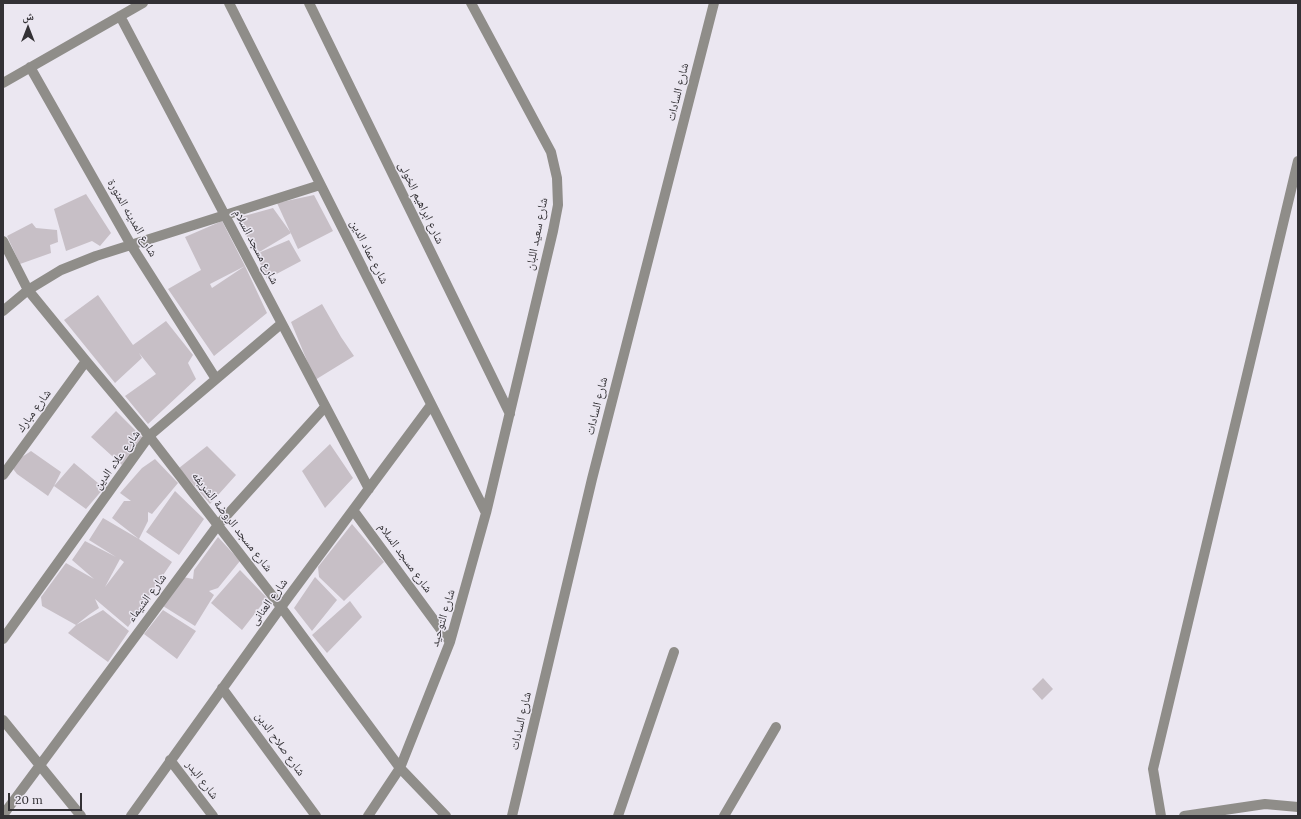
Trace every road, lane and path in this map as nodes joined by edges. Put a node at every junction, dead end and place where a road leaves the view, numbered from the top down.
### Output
1 (143, 3) edge
2 (229, 3) edge
3 (309, 3) edge
4 (471, 3) edge
5 (714, 3) edge
6 (120, 16) junction
7 (30, 67) junction
8 (3, 83) edge
9 (1298, 161) edge
10 (320, 185) junction
11 (224, 214) junction
12 (3, 241) edge
13 (131, 245) junction
14 (28, 290) junction
15 (3, 311) edge
16 (281, 324) junction
17 (86, 361) junction
18 (216, 379) junction
19 (431, 405) junction
20 (325, 407) junction
21 (510, 414) junction
22 (149, 436) junction
23 (3, 475) edge
24 (368, 489) junction
25 (353, 510) junction
26 (486, 513) junction
27 (218, 525) junction
28 (281, 607) junction
29 (3, 639) edge
30 (450, 642) junction
31 (674, 652) dead end
32 (222, 688) junction
33 (3, 720) edge
34 (776, 727) dead end
35 (170, 760) junction
36 (40, 765) junction
37 (400, 768) junction
38 (1298, 807) edge
39 (3, 815) edge
40 (81, 816) edge
41 (131, 816) edge
42 (213, 816) edge
43 (316, 816) edge
44 (368, 816) edge
45 (446, 816) edge
46 (512, 816) edge
47 (618, 816) edge
48 (724, 816) edge
49 (1161, 816) edge
50 (1184, 816) edge

1 - 6 street
2 - 10 street, شارع عماد الدين
3 - 21 street, شارع ابراهيم الخولى
4 - 21 street, شارع سعيد اللبان
5 - 46 street, شارع السادات
6 - 7 street
6 - 11 street, شارع مسجد السلام
7 - 8 street
7 - 13 street, شارع المدينه المنورة
9 - 49 street
10 - 11 street
10 - 19 street, شارع عماد الدين
11 - 13 street
11 - 16 street, شارع مسجد السلام
12 - 14 street, شارع مسجد الروضة الشريفه
13 - 14 street
13 - 18 street, شارع المدينه المنورة
14 - 15 street
14 - 17 street, شارع مسجد الروضة الشريفه
16 - 18 street, شارع علاء الدين
16 - 20 street, شارع مسجد السلام
17 - 22 street, شارع مسجد الروضة الشريفه
17 - 23 street, شارع مبارك
18 - 22 street, شارع علاء الدين
19 - 24 street, شارع العنانى
19 - 26 street, شارع عماد الدين
20 - 24 street, شارع مسجد السلام
20 - 27 street, شارع الشيماء
21 - 26 street, شارع التوحيد
22 - 27 street, شارع مسجد الروضة الشريفه
22 - 29 street, شارع علاء الدين
24 - 25 street, شارع العنانى
25 - 28 street, شارع العنانى
25 - 30 street, شارع مسجد السلام
26 - 30 street, شارع التوحيد
27 - 28 street, شارع مسجد الروضة الشريفه
27 - 36 street, شارع الشيماء
28 - 32 street, شارع العنانى
28 - 37 street, شارع مسجد الروضة الشريفه
30 - 37 street, شارع التوحيد
31 - 47 street
32 - 35 street, شارع العنانى
32 - 43 street, شارع صلاح الدين
33 - 36 street
34 - 48 street
35 - 41 street, شارع العنانى
35 - 42 street, شارع البدر
36 - 39 street, شارع الشيماء
36 - 40 street
37 - 44 street, شارع التوحيد
37 - 45 street, شارع مسجد الروضة الشريفه
38 - 50 street

